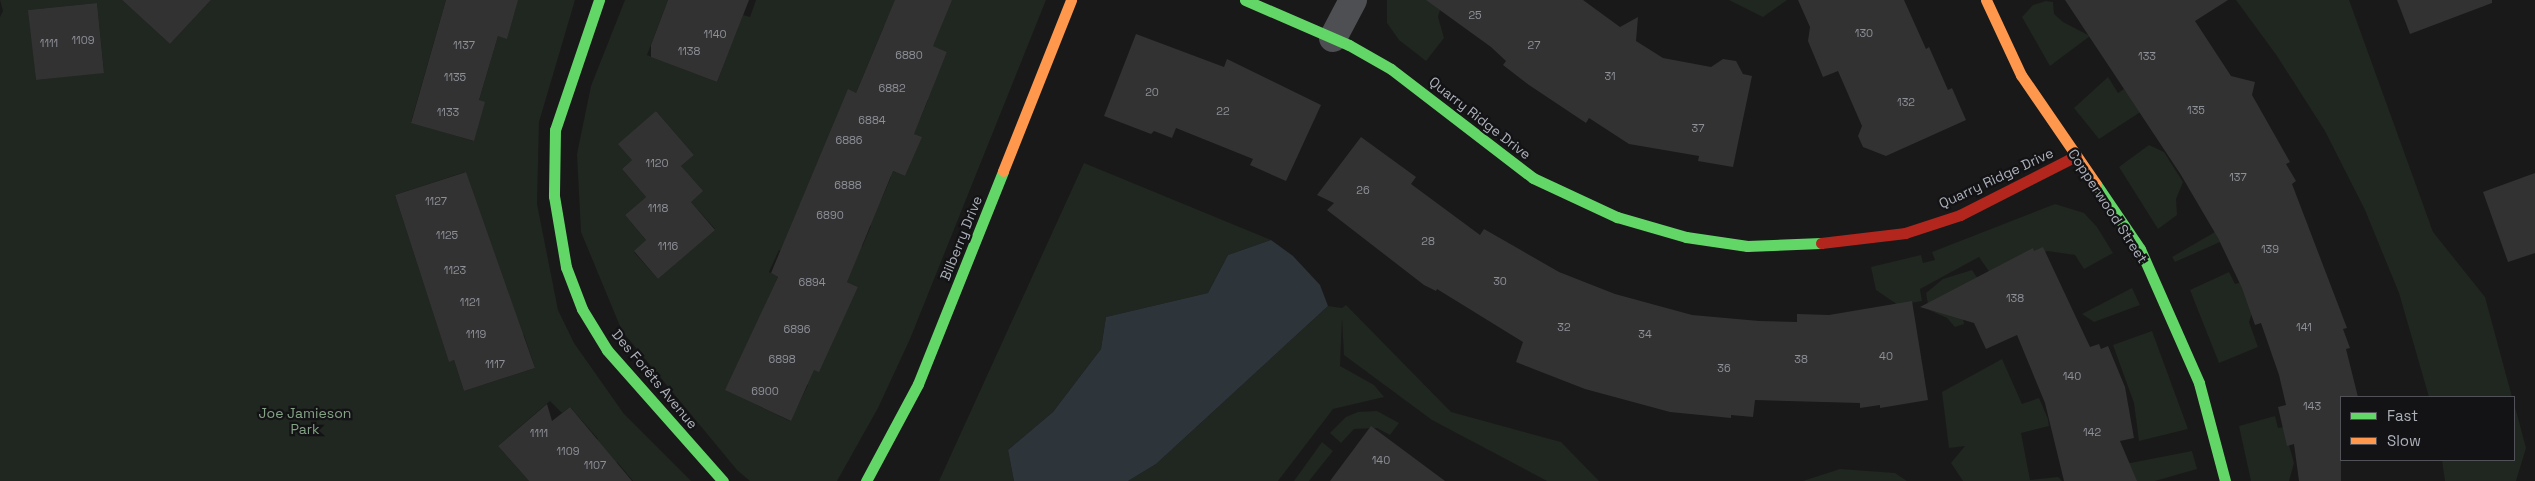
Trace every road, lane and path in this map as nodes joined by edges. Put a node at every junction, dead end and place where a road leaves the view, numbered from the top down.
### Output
1 (599, 0) edge
2 (1071, 0) edge
3 (1245, 0) edge
4 (1353, 0) edge
5 (1986, 0) edge
6 (1333, 38) junction
7 (2076, 156) junction
8 (723, 481) edge
9 (866, 481) edge
10 (2224, 481) edge

1 - 8 street, Des Forêts Avenue
2 - 9 street, Bilberry Drive
3 - 6 street, Quarry Ridge Drive
4 - 6 street
5 - 7 street, Copperwood Street
6 - 7 street, Quarry Ridge Drive
7 - 10 street, Copperwood Street

